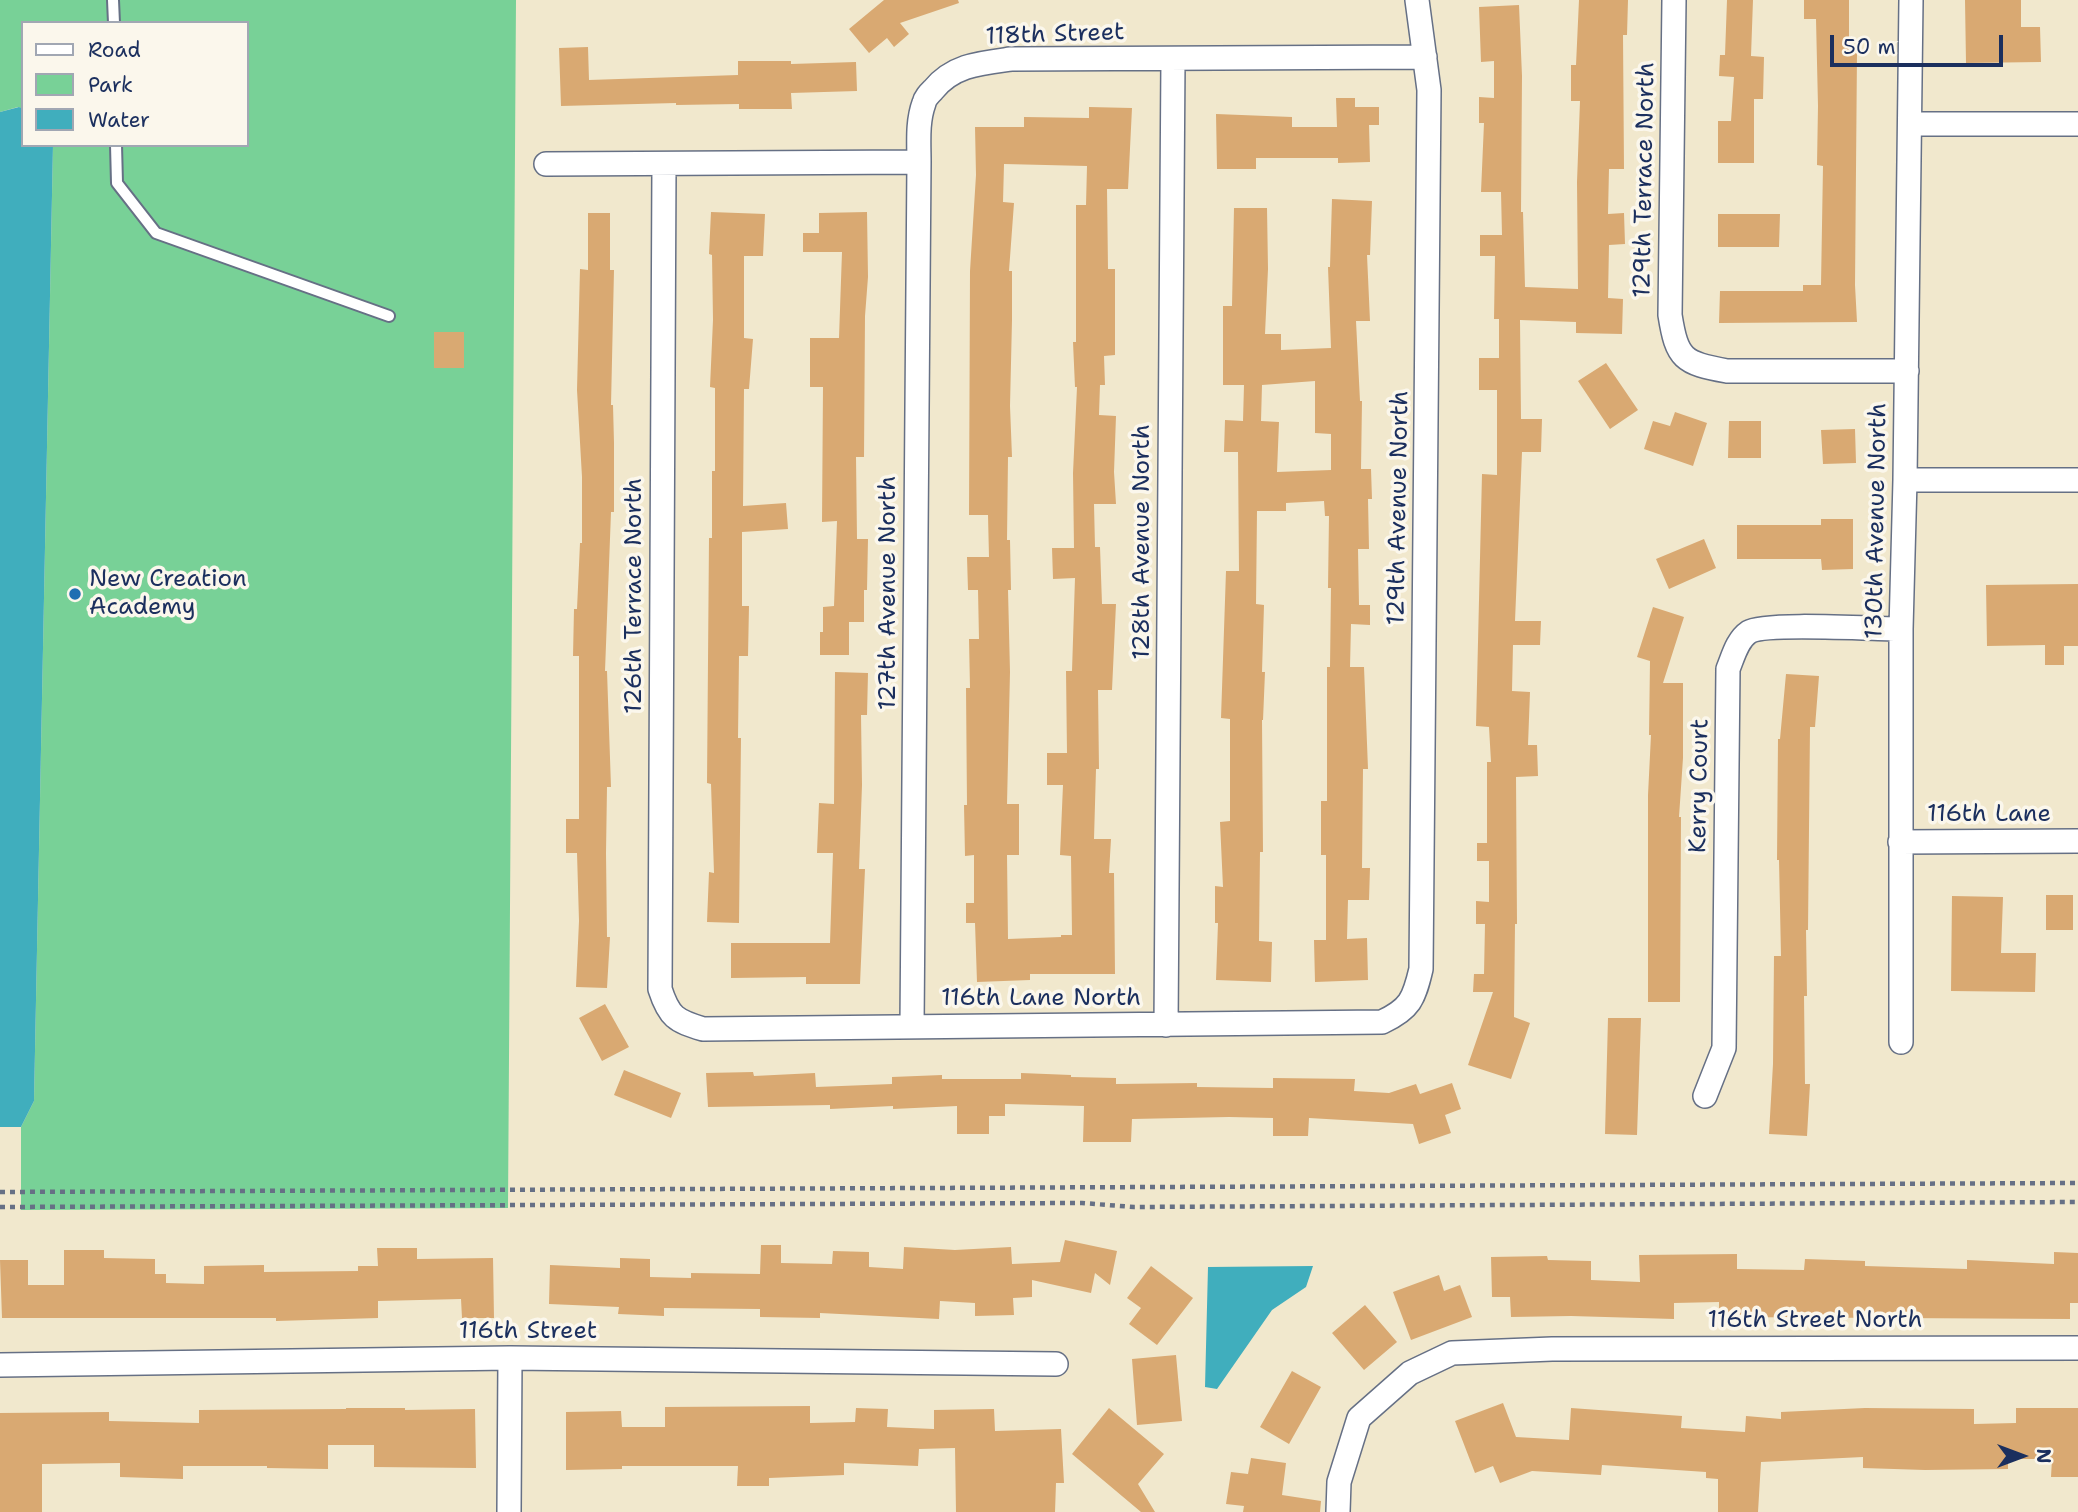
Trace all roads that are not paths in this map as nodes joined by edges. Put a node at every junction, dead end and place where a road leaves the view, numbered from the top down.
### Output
1 (113, 0) edge
2 (1417, 0) edge
3 (1674, 0) edge
4 (1911, 0) edge
5 (114, 21) edge
6 (1426, 57) junction
7 (1173, 59) junction
8 (1910, 124) junction
9 (2078, 124) edge
10 (116, 147) edge
11 (919, 162) junction
12 (546, 164) dead end
13 (664, 165) junction
14 (389, 316) dead end
15 (1907, 371) junction
16 (1905, 480) junction
17 (2078, 480) edge
18 (1901, 629) junction
19 (2078, 841) edge
20 (1900, 842) junction
21 (1402, 1012) joint
22 (679, 1021) joint
23 (912, 1025) junction
24 (1166, 1025) junction
25 (1901, 1042) dead end
26 (1705, 1096) dead end
27 (2078, 1348) edge
28 (510, 1358) junction
29 (1056, 1364) dead end
30 (0, 1365) edge
31 (509, 1512) edge
32 (1338, 1512) edge

1 - 5 lane
2 - 6 street, 129th Avenue North
3 - 15 street, 129th Terrace North
4 - 8 street, 130th Avenue North
6 - 7 street, 118th Street
6 - 21 street, 129th Avenue North
7 - 11 street, 118th Street
7 - 24 street, 128th Avenue North
8 - 9 street
8 - 15 street, 130th Avenue North
10 - 14 lane
11 - 13 street
11 - 23 street, 127th Avenue North
12 - 13 street
13 - 22 street, 126th Terrace North
15 - 16 street, 130th Avenue North
16 - 17 street
16 - 18 street, 130th Avenue North
18 - 20 street, 130th Avenue North
18 - 26 street, Kerry Court
19 - 20 street, 116th Lane
20 - 25 street, 130th Avenue North
21 - 24 street, 116th Lane North
22 - 23 street, 116th Lane North
23 - 24 street, 116th Lane North
27 - 32 street, 116th Street North
28 - 29 street, 116th Street
28 - 30 street, 116th Street
28 - 31 street

